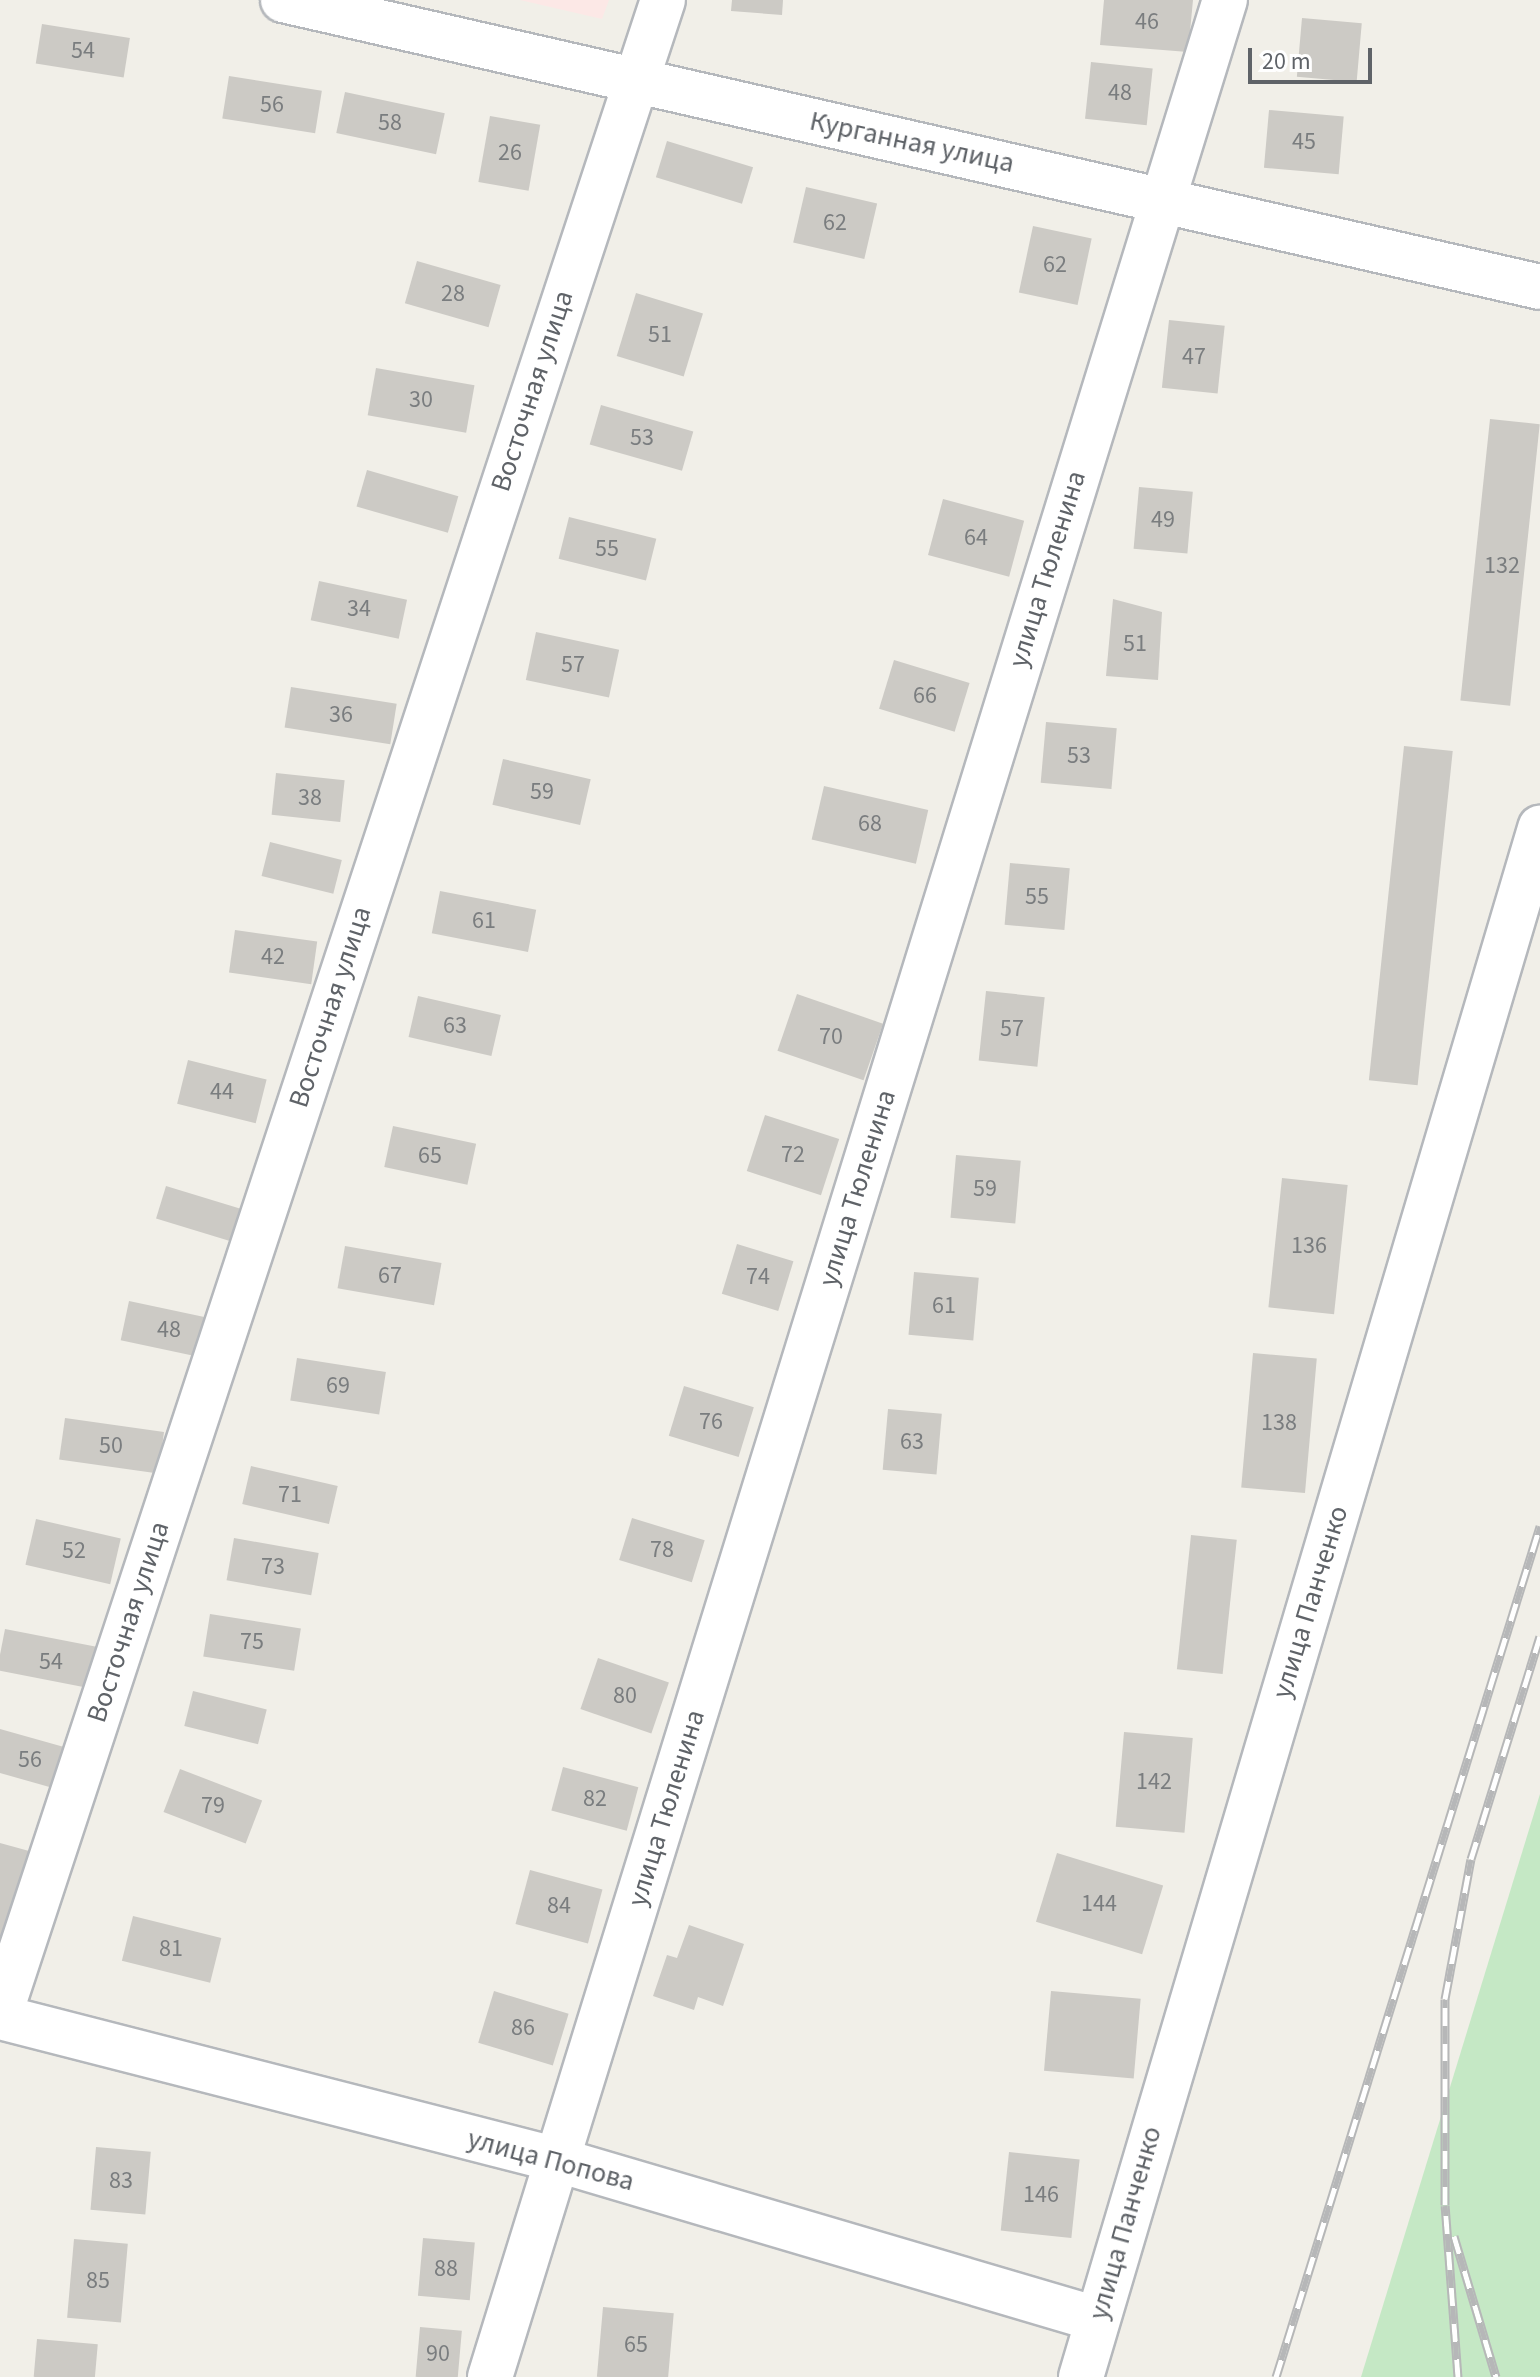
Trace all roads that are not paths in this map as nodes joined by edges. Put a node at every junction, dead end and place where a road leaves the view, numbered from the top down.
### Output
1 (283, 0) edge
2 (663, 0) edge
3 (1225, 0) edge
4 (634, 82) junction
5 (1161, 197) junction
6 (1540, 287) edge
7 (1540, 828) edge
8 (0, 2016) edge
9 (558, 2160) junction
10 (1097, 2319) junction
11 (490, 2377) edge
12 (1081, 2377) edge

1 - 4 street, Курганная улица
2 - 4 street, Восточная улица
3 - 5 street, улица Тюленина
4 - 5 street, Курганная улица
4 - 8 street, Восточная улица
5 - 6 street, Курганная улица
5 - 9 street, улица Тюленина
7 - 10 street, улица Панченко
8 - 9 street, улица Попова
9 - 10 street, улица Попова
9 - 11 street, улица Тюленина
10 - 12 street, улица Панченко

